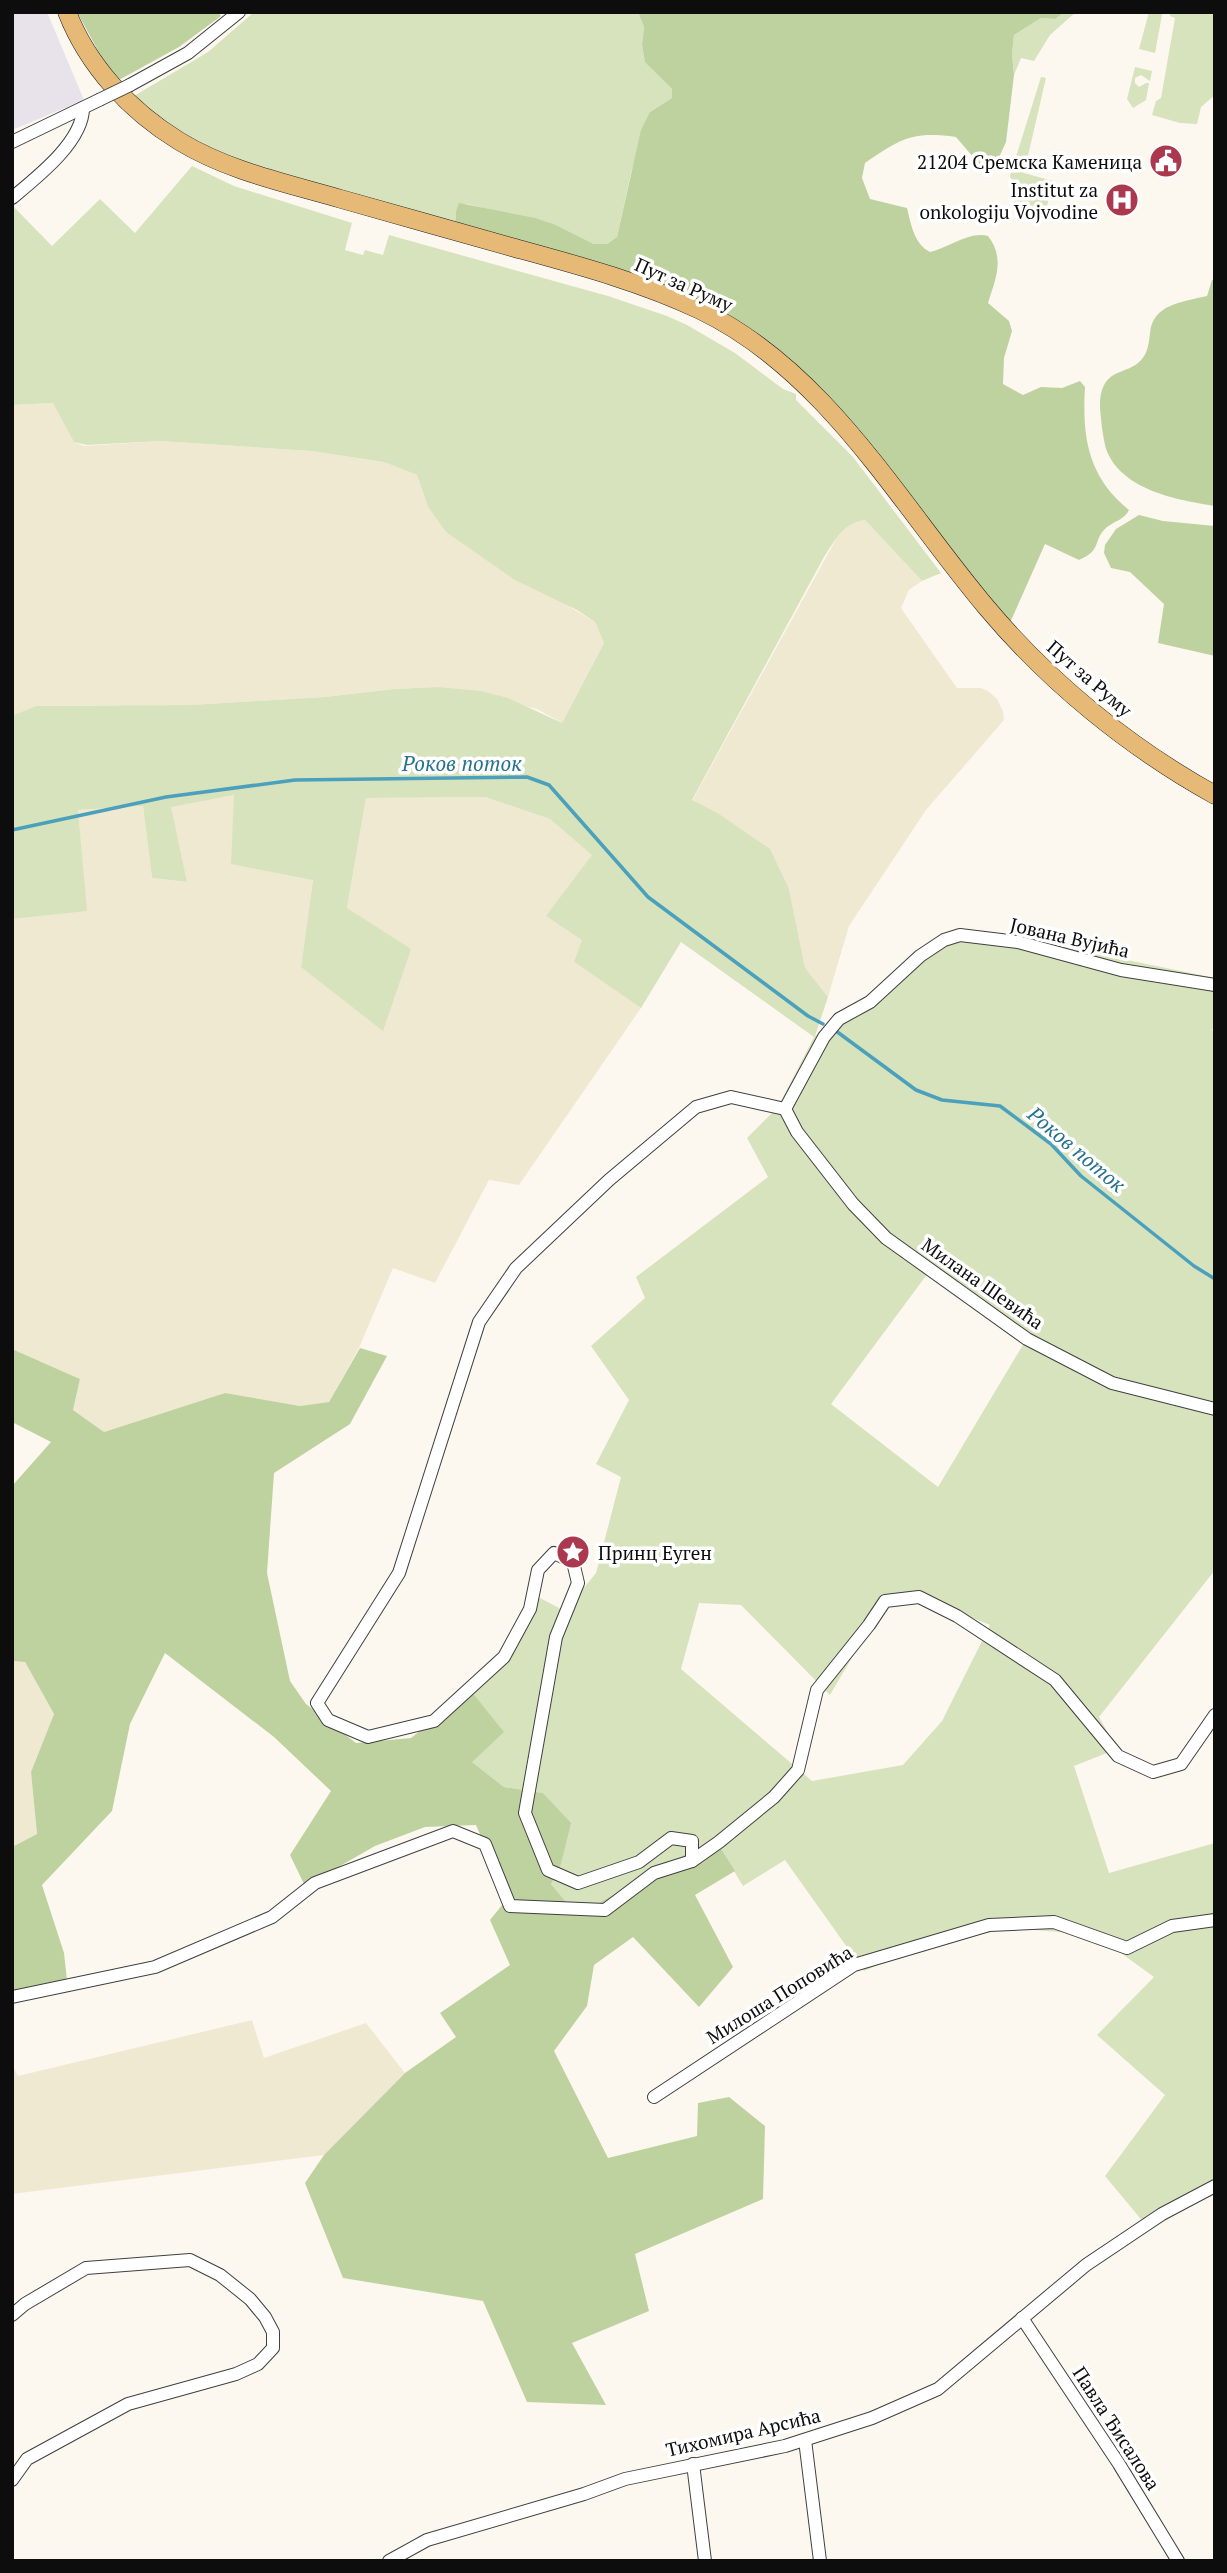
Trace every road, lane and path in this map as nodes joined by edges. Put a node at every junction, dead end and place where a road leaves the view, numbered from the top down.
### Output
1 (67, 12) edge
2 (239, 12) edge
3 (83, 108) junction
4 (12, 142) edge
5 (12, 198) edge
6 (1215, 795) edge
7 (1215, 985) edge
8 (785, 1109) junction
9 (1215, 1409) edge
10 (1215, 1715) edge
11 (692, 1861) junction
12 (1215, 1920) edge
13 (12, 1997) edge
14 (654, 2097) dead end
15 (1215, 2186) edge
16 (12, 2315) edge
17 (1022, 2318) junction
18 (805, 2440) junction
19 (693, 2464) junction
20 (12, 2480) edge
21 (389, 2561) edge
22 (705, 2561) edge
23 (820, 2561) edge
24 (1178, 2561) edge

1 - 6 main road, Пут за Руму
2 - 3 street, bridge
3 - 4 street
3 - 5 street
7 - 8 street, Јована Вујића
8 - 9 street, Милана Шевића
8 - 11 street
10 - 11 street
11 - 13 street
12 - 14 street, Милоша Поповића
15 - 17 street, Тихомира Арсића
16 - 20 street
17 - 18 street, Тихомира Арсића
17 - 24 street, Павла Ђисалова
18 - 19 street, Тихомира Арсића
18 - 23 street
19 - 21 street, Тихомира Арсића
19 - 22 street

